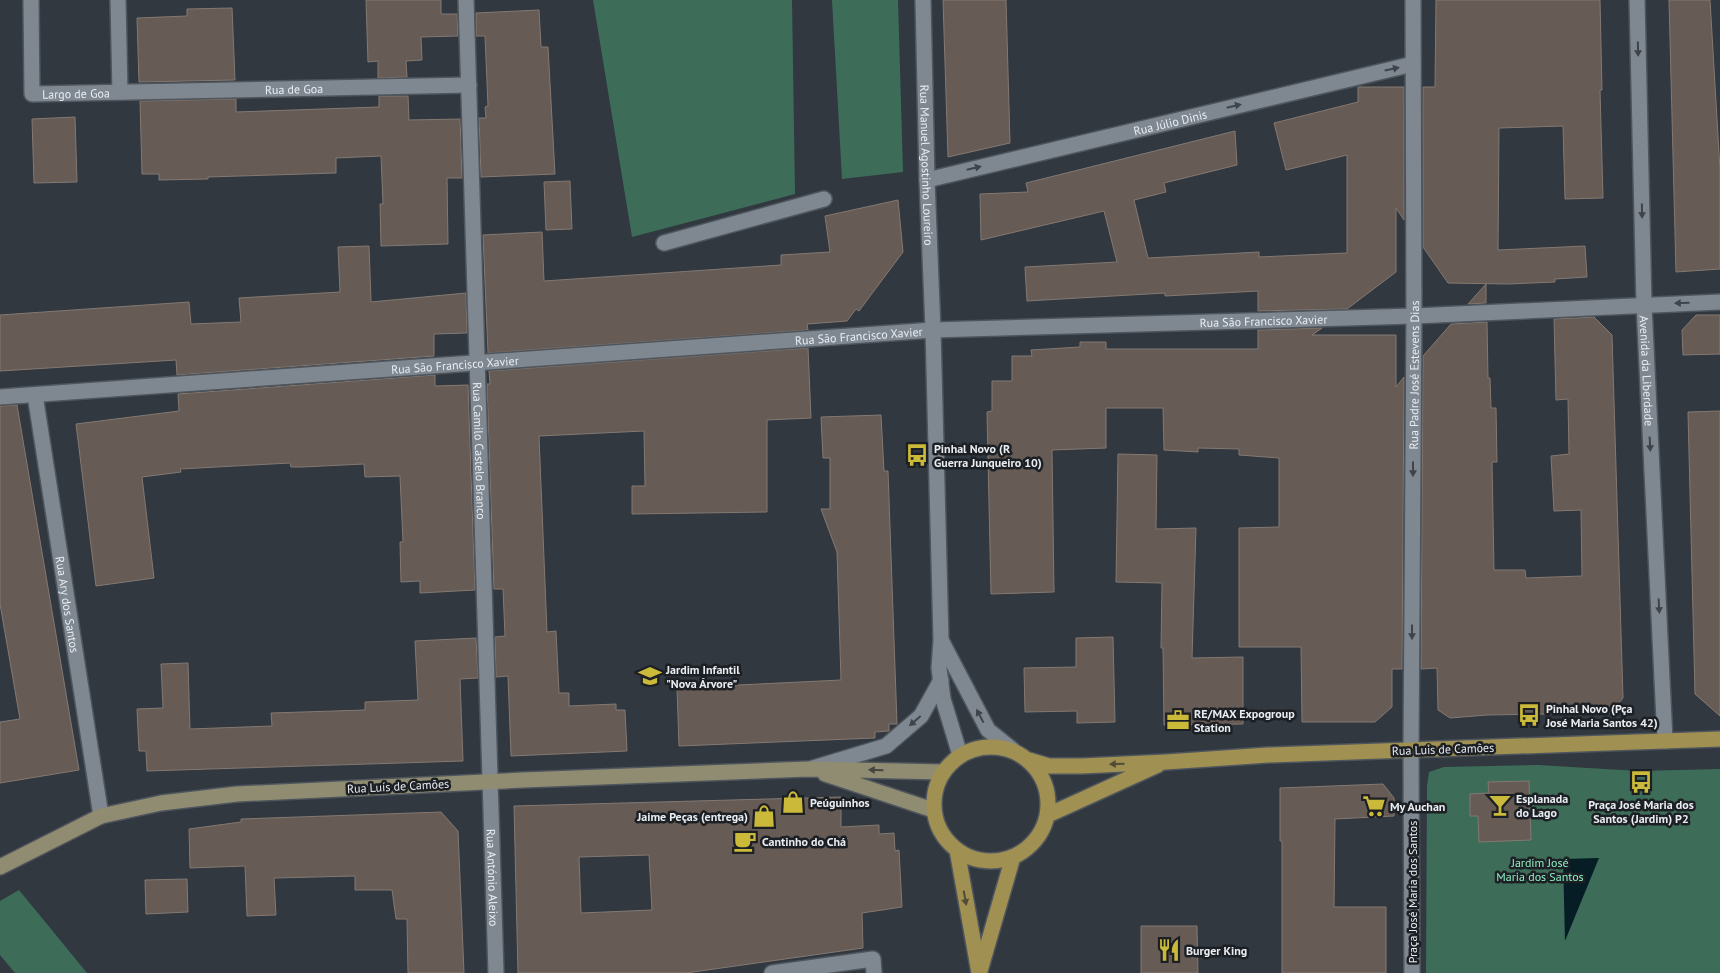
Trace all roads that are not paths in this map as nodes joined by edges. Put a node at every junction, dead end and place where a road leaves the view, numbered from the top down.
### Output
1 (31, 0) edge
2 (118, 0) edge
3 (466, 0) edge
4 (923, 0) edge
5 (1413, 0) edge
6 (1637, 0) edge
7 (1412, 64) junction
8 (469, 85) junction
9 (120, 92) junction
10 (927, 180) junction
11 (824, 199) dead end
12 (664, 243) dead end
13 (1720, 302) edge
14 (1644, 305) junction
15 (1414, 316) junction
16 (933, 330) junction
17 (478, 362) junction
18 (35, 394) junction
19 (0, 397) edge
20 (941, 640) junction
21 (941, 680) junction
22 (1720, 739) edge
23 (1665, 741) junction
24 (1013, 750) junction
25 (1410, 750) junction
26 (960, 755) junction
27 (1029, 760) junction
28 (1166, 762) junction
29 (809, 769) junction
30 (942, 772) junction
31 (491, 781) junction
32 (934, 810) junction
33 (1048, 815) junction
34 (101, 816) junction
35 (957, 850) junction
36 (1013, 857) junction
37 (0, 867) edge
38 (496, 973) edge
39 (772, 973) edge
40 (874, 973) edge
41 (979, 973) edge
42 (1412, 973) edge

1 - 9 street, Largo de Goa
2 - 9 street, Largo de Goa
3 - 8 street, Rua Camilo Castelo Branco
4 - 10 street, Rua Manuel Agostinho Loureiro
5 - 7 street, Rua Padre José Estevens Dias
6 -> 14 street, Avenida da Liberdade
10 -> 7 street, Rua Júlio Dinis
7 - 15 street, Rua Padre José Estevens Dias
8 - 9 street, Rua de Goa
8 - 17 street, Rua Camilo Castelo Branco
10 - 16 street, Rua Manuel Agostinho Loureiro
11 - 12 street
13 -> 14 street, Rua São Francisco Xavier
14 - 15 street, Rua São Francisco Xavier
14 -> 23 street, Avenida da Liberdade
15 - 16 street, Rua São Francisco Xavier
15 -> 25 street, Rua Padre José Estevens Dias
16 - 17 street, Rua São Francisco Xavier
16 - 20 street, Rua Manuel Agostinho Loureiro
17 - 18 street, Rua São Francisco Xavier
17 - 31 street, Rua Camilo Castelo Branco
18 - 19 street, Rua São Francisco Xavier
18 - 34 street, Rua Ary dos Santos
20 - 21 street, Rua Manuel Agostinho Loureiro
24 -> 20 street
21 - 26 street, Rua Manuel Agostinho Loureiro
21 -> 29 street
22 - 23 main road, Rua Luis de Camões
23 - 25 main road, Rua Luis de Camões
24 - 26 main road
24 - 27 main road
25 - 28 main road, Rua Luis de Camões
25 - 42 street, Praça José Maria dos Santos
26 - 30 main road
28 -> 27 main road, Rua Luis de Camões
27 - 33 main road
28 - 33 main road
30 -> 29 main road, Rua Luís de Camões
29 - 31 main road, Rua Luís de Camões
29 - 32 main road
30 - 32 main road
31 - 34 main road, Rua Luís de Camões
31 - 38 street, Rua António Aleixo
32 - 35 main road
33 - 36 main road
34 - 37 main road, Rua Luís de Camões
35 - 36 main road
35 -> 41 main road
36 - 41 main road
39 - 40 street

